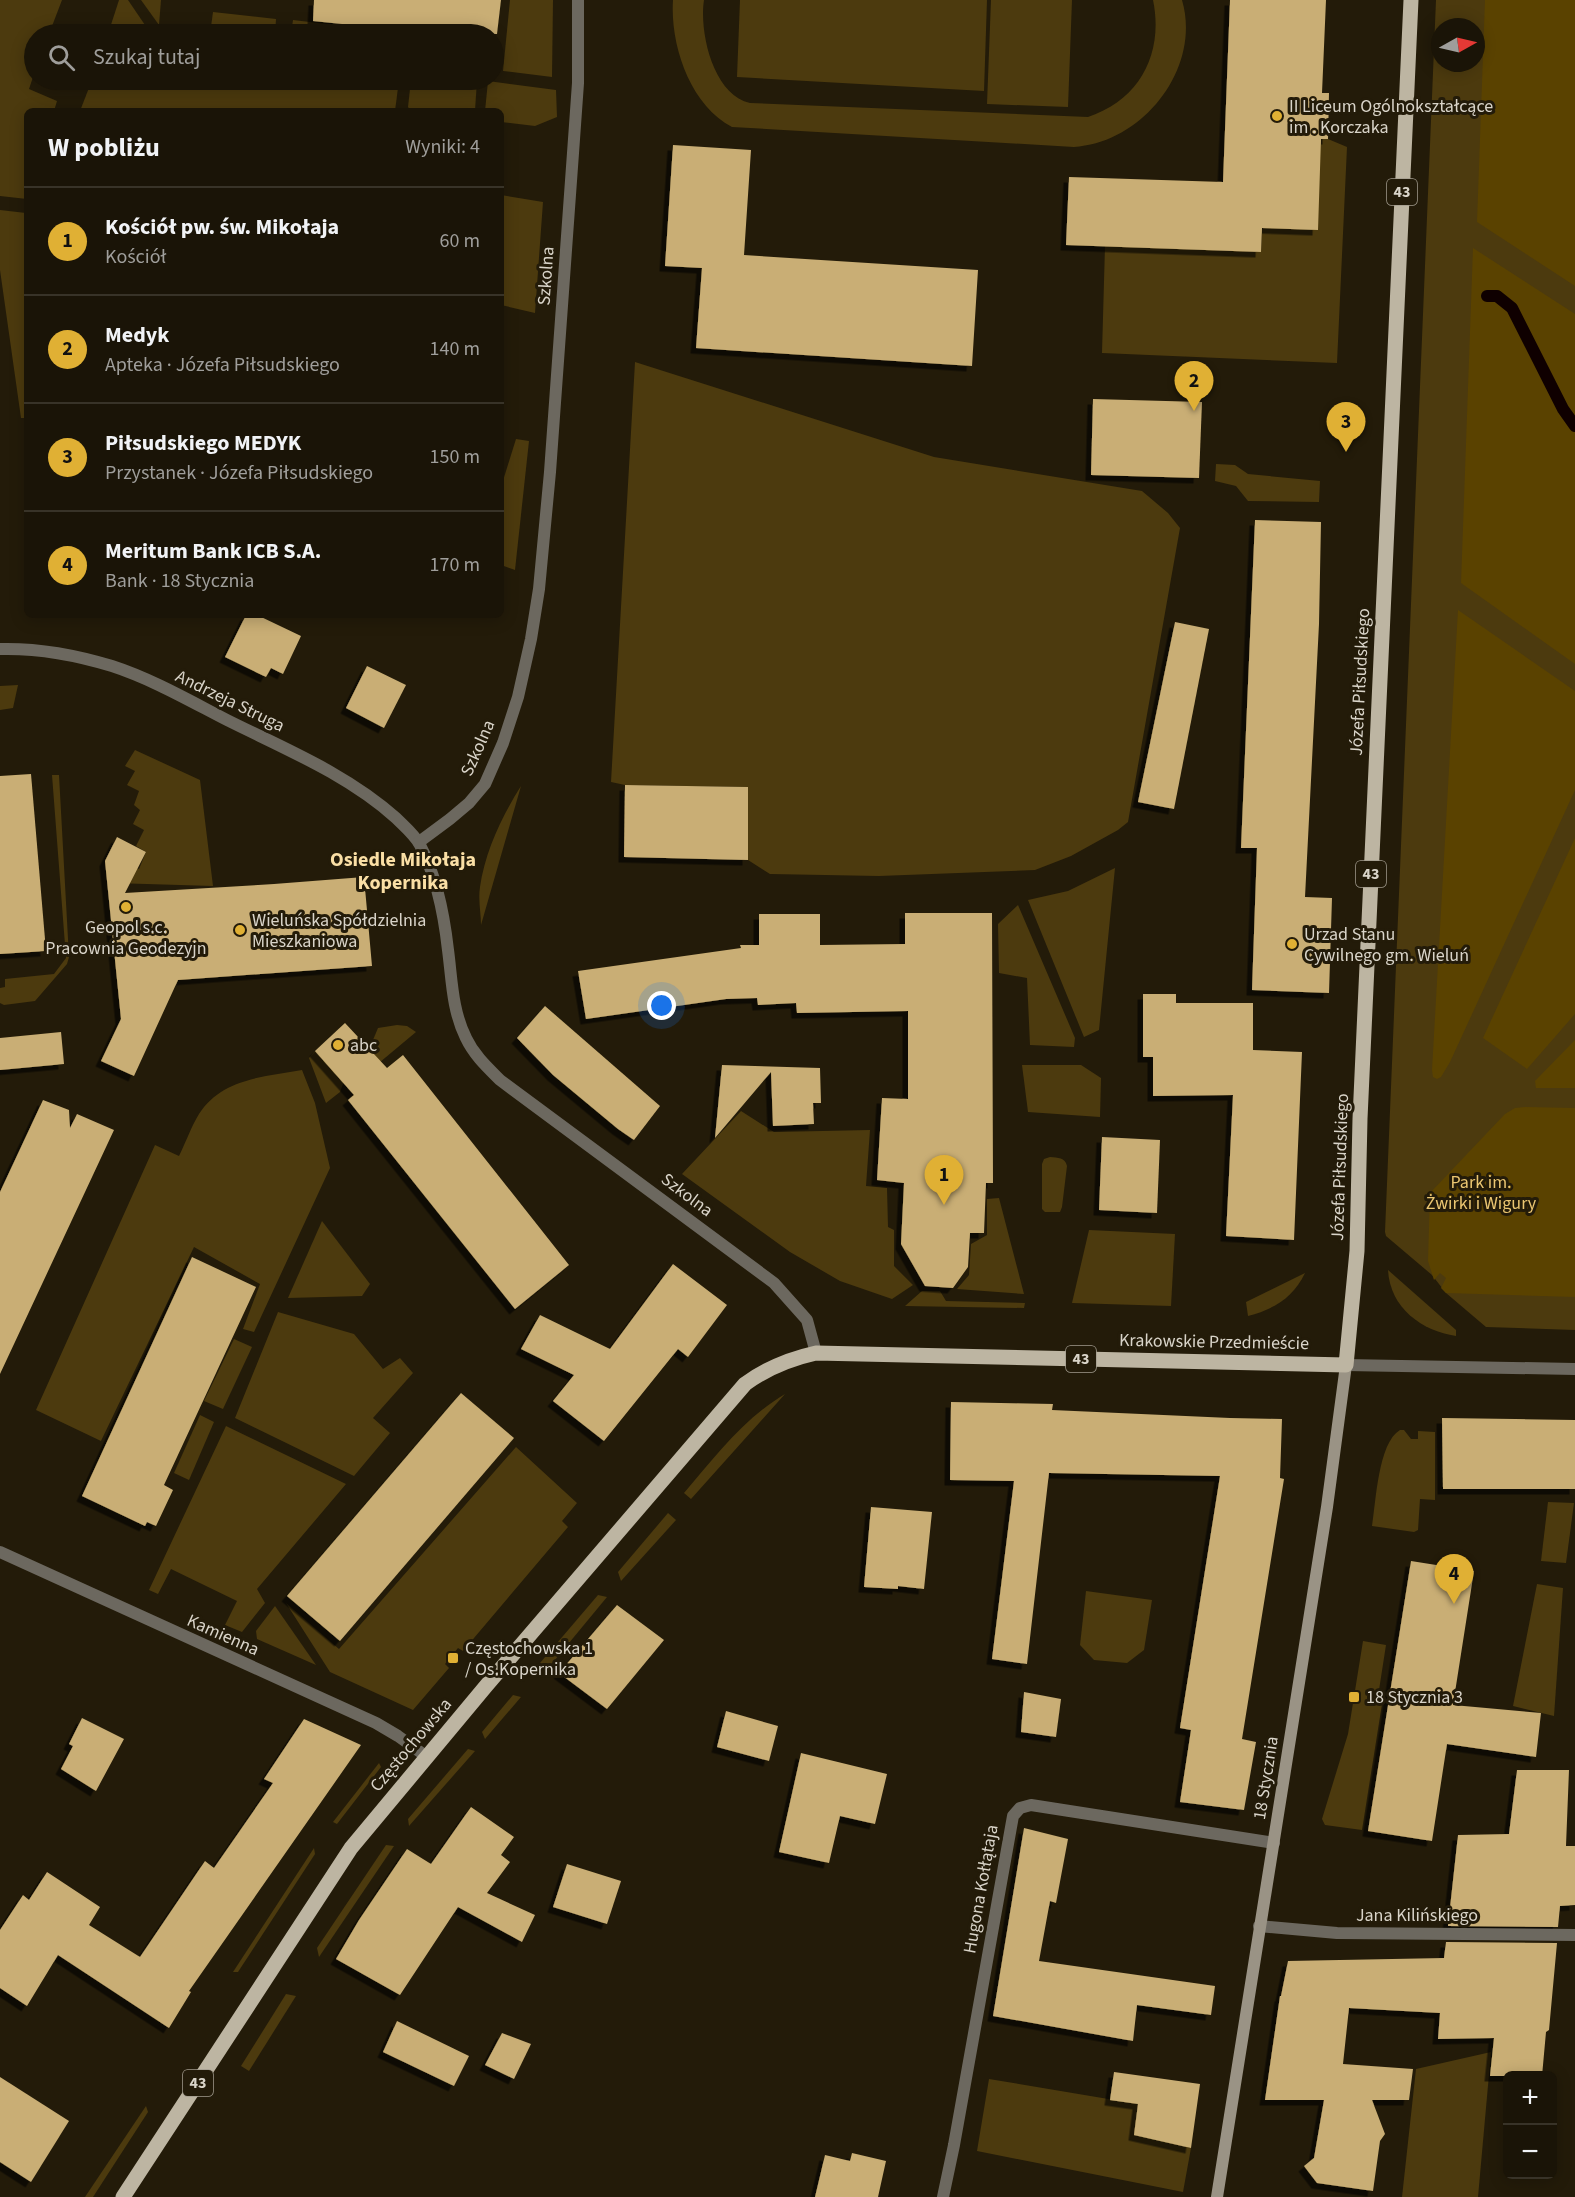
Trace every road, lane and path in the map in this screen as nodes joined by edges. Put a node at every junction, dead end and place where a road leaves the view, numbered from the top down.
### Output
1 (578, 0) edge
2 (1411, 0) edge
3 (0, 650) edge
4 (419, 842) junction
5 (816, 1353) junction
6 (1346, 1365) junction
7 (1575, 1369) edge
8 (0, 1552) edge
9 (427, 1757) junction
10 (1274, 1843) junction
11 (1259, 1926) junction
12 (1575, 1935) edge
13 (123, 2197) edge
14 (943, 2197) edge
15 (1217, 2197) edge

1 - 4 street, Szkolna
2 - 6 main road, Józefa Piłsudskiego / 43
3 - 4 street, Andrzeja Struga
4 - 5 street, Szkolna
5 - 6 main road, Krakowskie Przedmieście / 43
5 - 9 main road, Częstochowska / 43
6 - 7 street, Krakowskie Przedmieście
6 - 10 main road, 18 Stycznia
8 - 9 street, Kamienna
9 - 13 main road, Częstochowska / 43
10 - 11 main road, 18 Stycznia
10 - 14 street, Hugona Kołłątaja
11 - 12 street, Jana Kilińskiego
11 - 15 main road, 18 Stycznia

